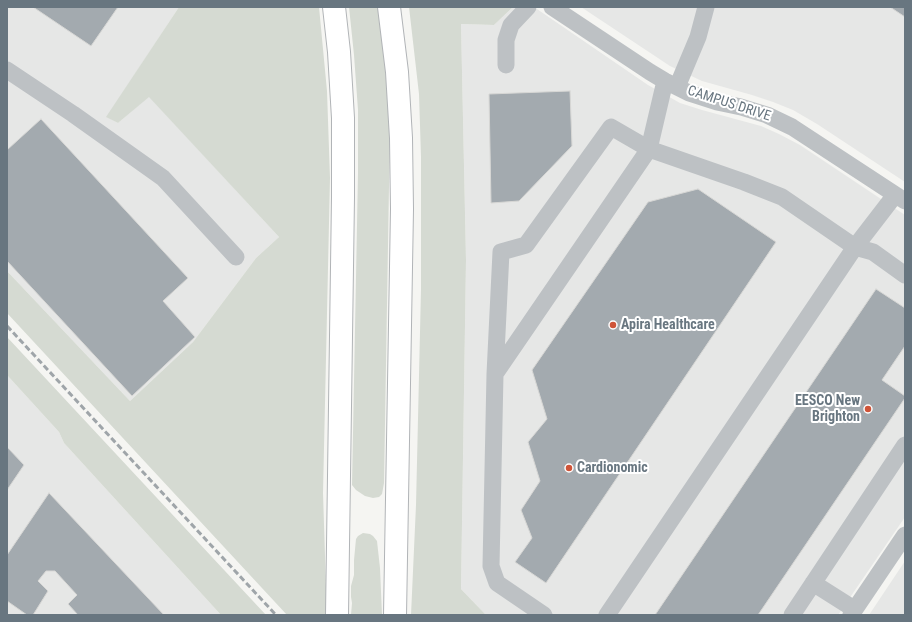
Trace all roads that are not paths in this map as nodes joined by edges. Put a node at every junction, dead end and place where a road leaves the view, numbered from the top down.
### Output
1 (334, 7) edge
2 (389, 7) edge
3 (528, 7) edge
4 (552, 7) edge
5 (706, 7) edge
6 (506, 65) dead end
7 (7, 70) edge
8 (671, 84) junction
9 (649, 149) junction
10 (900, 198) edge
11 (855, 247) junction
12 (236, 257) dead end
13 (905, 275) edge
14 (495, 374) junction
15 (905, 445) edge
16 (905, 535) edge
17 (813, 583) junction
18 (337, 608) edge
19 (852, 612) edge
20 (395, 615) edge
21 (544, 615) edge
22 (607, 615) edge
23 (792, 615) edge

1 - 18 highway
2 - 20 highway
3 - 6 street
4 - 8 street, CAMPUS DRIVE
5 - 8 street
7 - 12 street
8 - 9 street
8 - 10 street, CAMPUS DRIVE
9 - 11 street
9 - 14 street
9 - 14 street
10 - 11 street
11 - 13 street
11 - 22 street
14 - 21 street
15 - 17 street
16 - 19 street
17 - 19 street
17 - 23 street

